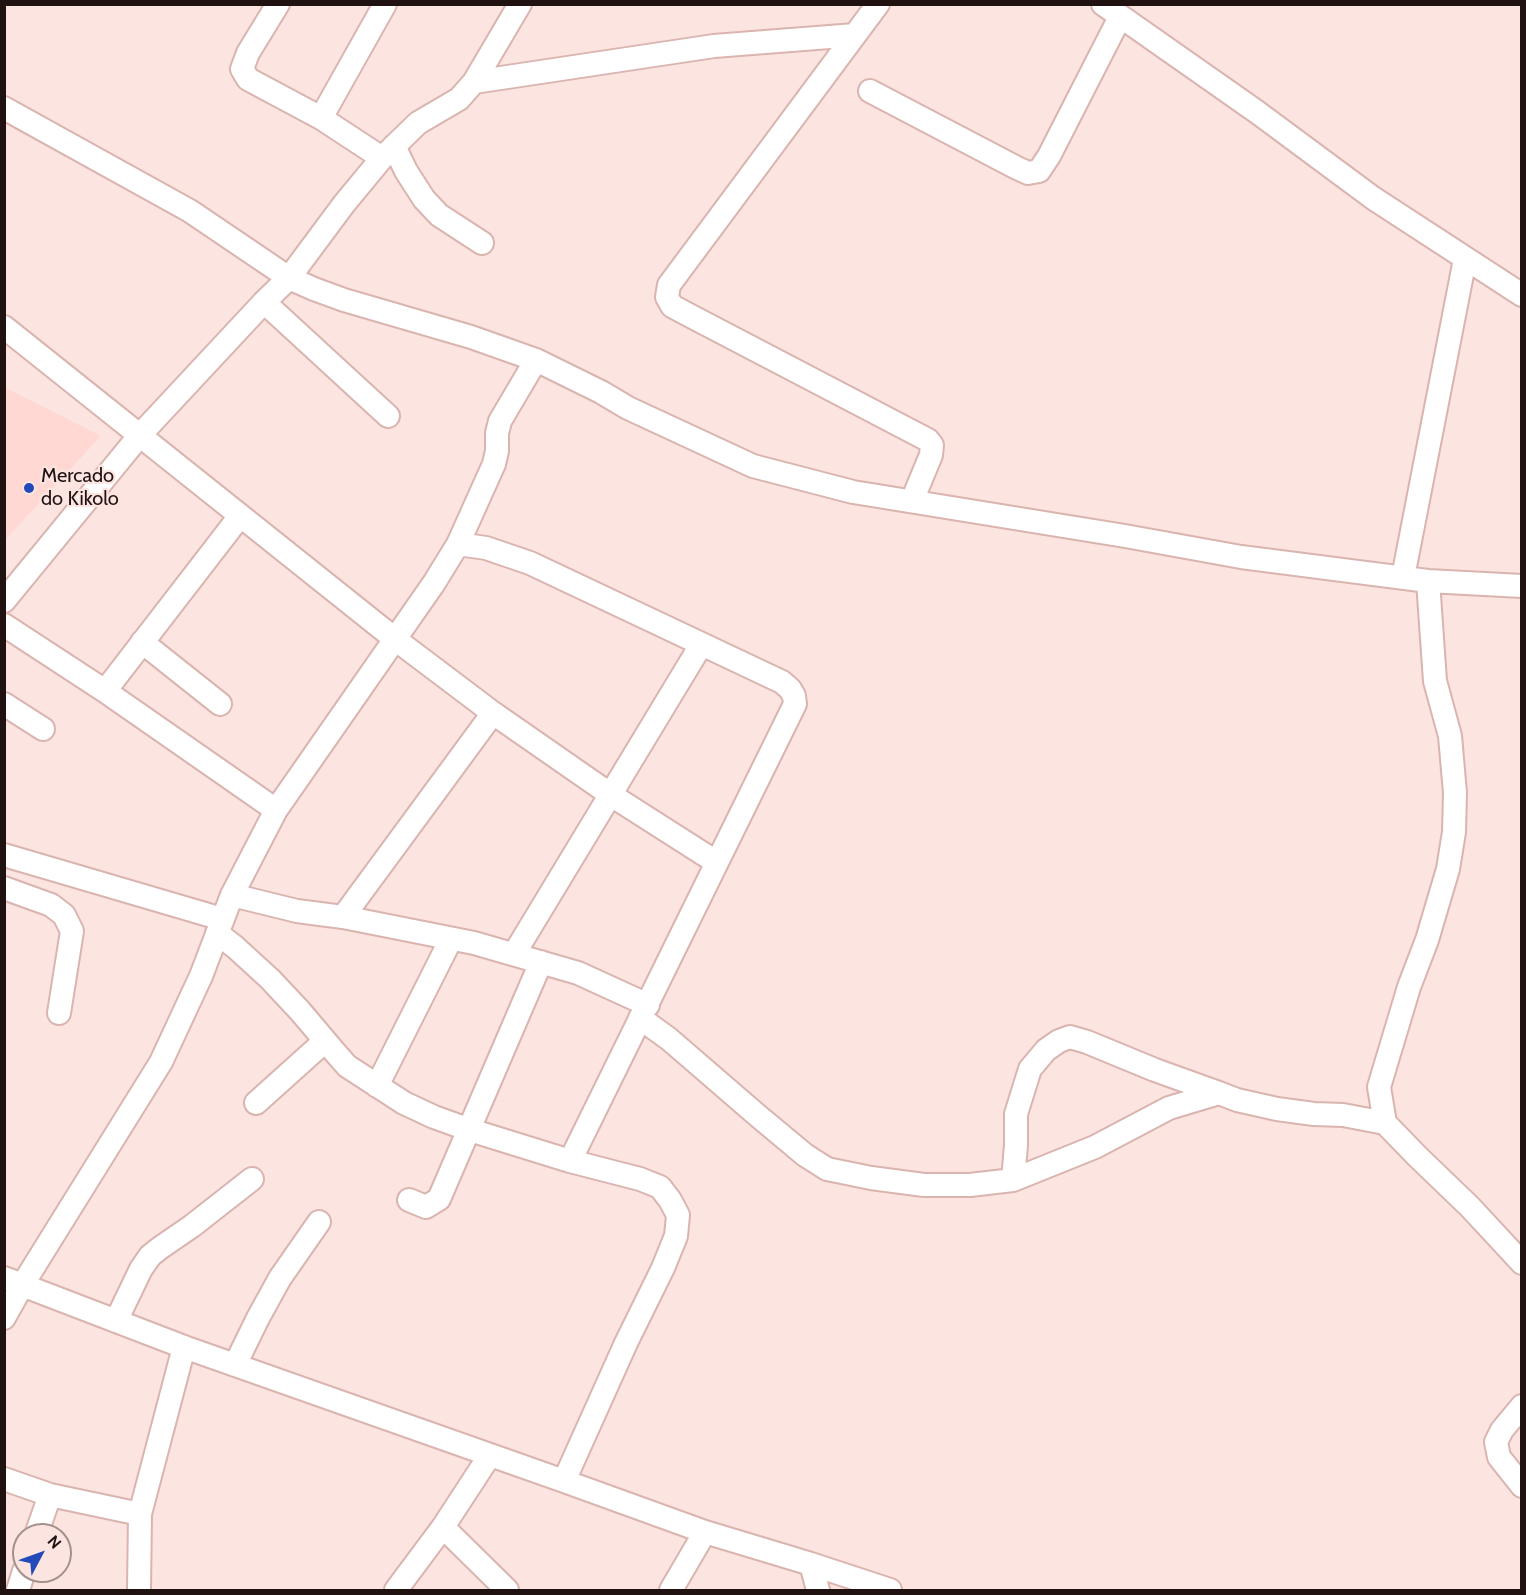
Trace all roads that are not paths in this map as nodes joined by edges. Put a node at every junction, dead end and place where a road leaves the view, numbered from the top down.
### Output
1 (278, 4) edge
2 (385, 4) edge
3 (520, 4) edge
4 (878, 4) edge
5 (1112, 9) edge
6 (855, 35) junction
7 (474, 82) junction
8 (870, 91) dead end
9 (4, 108) edge
10 (321, 118) junction
11 (388, 152) junction
12 (482, 243) dead end
13 (1465, 260) junction
14 (289, 278) junction
15 (1521, 295) edge
16 (264, 303) junction
17 (4, 327) edge
18 (536, 360) junction
19 (388, 416) dead end
20 (140, 435) junction
21 (912, 501) junction
22 (240, 516) junction
23 (458, 544) junction
24 (1403, 578) junction
25 (1428, 581) junction
26 (1521, 586) edge
27 (4, 601) edge
28 (4, 624) edge
29 (395, 639) junction
30 (142, 642) junction
31 (701, 645) junction
32 (105, 691) junction
33 (4, 704) edge
34 (220, 704) dead end
35 (493, 713) junction
36 (43, 729) dead end
37 (611, 795) junction
38 (276, 810) junction
39 (4, 855) edge
40 (717, 862) junction
41 (4, 888) edge
42 (232, 895) junction
43 (343, 917) junction
44 (220, 926) junction
45 (451, 939) junction
46 (513, 954) junction
47 (541, 962) junction
48 (644, 1012) junction
49 (59, 1013) dead end
50 (324, 1041) junction
51 (377, 1086) junction
52 (1219, 1093) junction
53 (256, 1102) dead end
54 (1385, 1123) junction
55 (470, 1130) junction
56 (570, 1161) junction
57 (252, 1179) dead end
58 (1013, 1180) junction
59 (409, 1200) dead end
60 (319, 1222) dead end
61 (1521, 1263) edge
62 (14, 1281) edge
63 (4, 1318) edge
64 (116, 1320) junction
65 (184, 1347) junction
66 (235, 1365) junction
67 (1521, 1406) edge
68 (490, 1455) junction
69 (4, 1479) edge
70 (564, 1480) junction
71 (1521, 1486) edge
72 (50, 1494) junction
73 (140, 1514) junction
74 (40, 1523) edge
75 (443, 1527) junction
76 (705, 1532) junction
77 (811, 1564) junction
78 (139, 1590) edge
79 (396, 1590) edge
80 (507, 1590) edge
81 (671, 1590) edge
82 (818, 1590) edge
83 (890, 1590) edge

1 - 10 street
2 - 10 street
3 - 7 street
4 - 6 street
5 - 8 street
5 - 13 street
6 - 7 street
6 - 21 street
7 - 11 street
9 - 14 street
10 - 11 street
11 - 12 street
11 - 14 street
13 - 15 street
13 - 24 street
14 - 16 street
14 - 18 street
16 - 19 street
16 - 20 street
17 - 20 street
18 - 21 street
18 - 23 street
20 - 22 street
20 - 27 street
21 - 24 street
22 - 29 street
22 - 30 street
23 - 29 street
23 - 31 street
24 - 25 street
25 - 26 street
25 - 54 street
28 - 32 street
29 - 35 street
29 - 38 street
30 - 32 street
30 - 34 street
31 - 37 street
31 - 40 street
32 - 38 street
33 - 36 street
35 - 37 street
35 - 43 street
37 - 40 street
37 - 46 street
38 - 42 street
39 - 44 street
40 - 48 street
41 - 49 street
42 - 43 street
42 - 44 street
43 - 45 street
44 - 50 street
44 - 62 street
45 - 46 street
45 - 51 street
46 - 47 street
47 - 48 street
47 - 55 street
48 - 56 street
48 - 58 street
50 - 51 street
50 - 53 street
51 - 55 street
52 - 54 street
52 - 58 street
52 - 58 street
54 - 61 street
55 - 56 street
55 - 59 street
56 - 70 street
57 - 64 street
60 - 66 street
62 - 63 street
62 - 64 street
64 - 65 street
65 - 66 street
65 - 73 street
66 - 68 street
67 - 71 street
68 - 70 street
68 - 75 street
69 - 72 street
70 - 76 street
72 - 73 street
72 - 74 street
73 - 78 street
75 - 79 street
75 - 80 street
76 - 77 street
76 - 81 street
77 - 82 street
77 - 83 street

